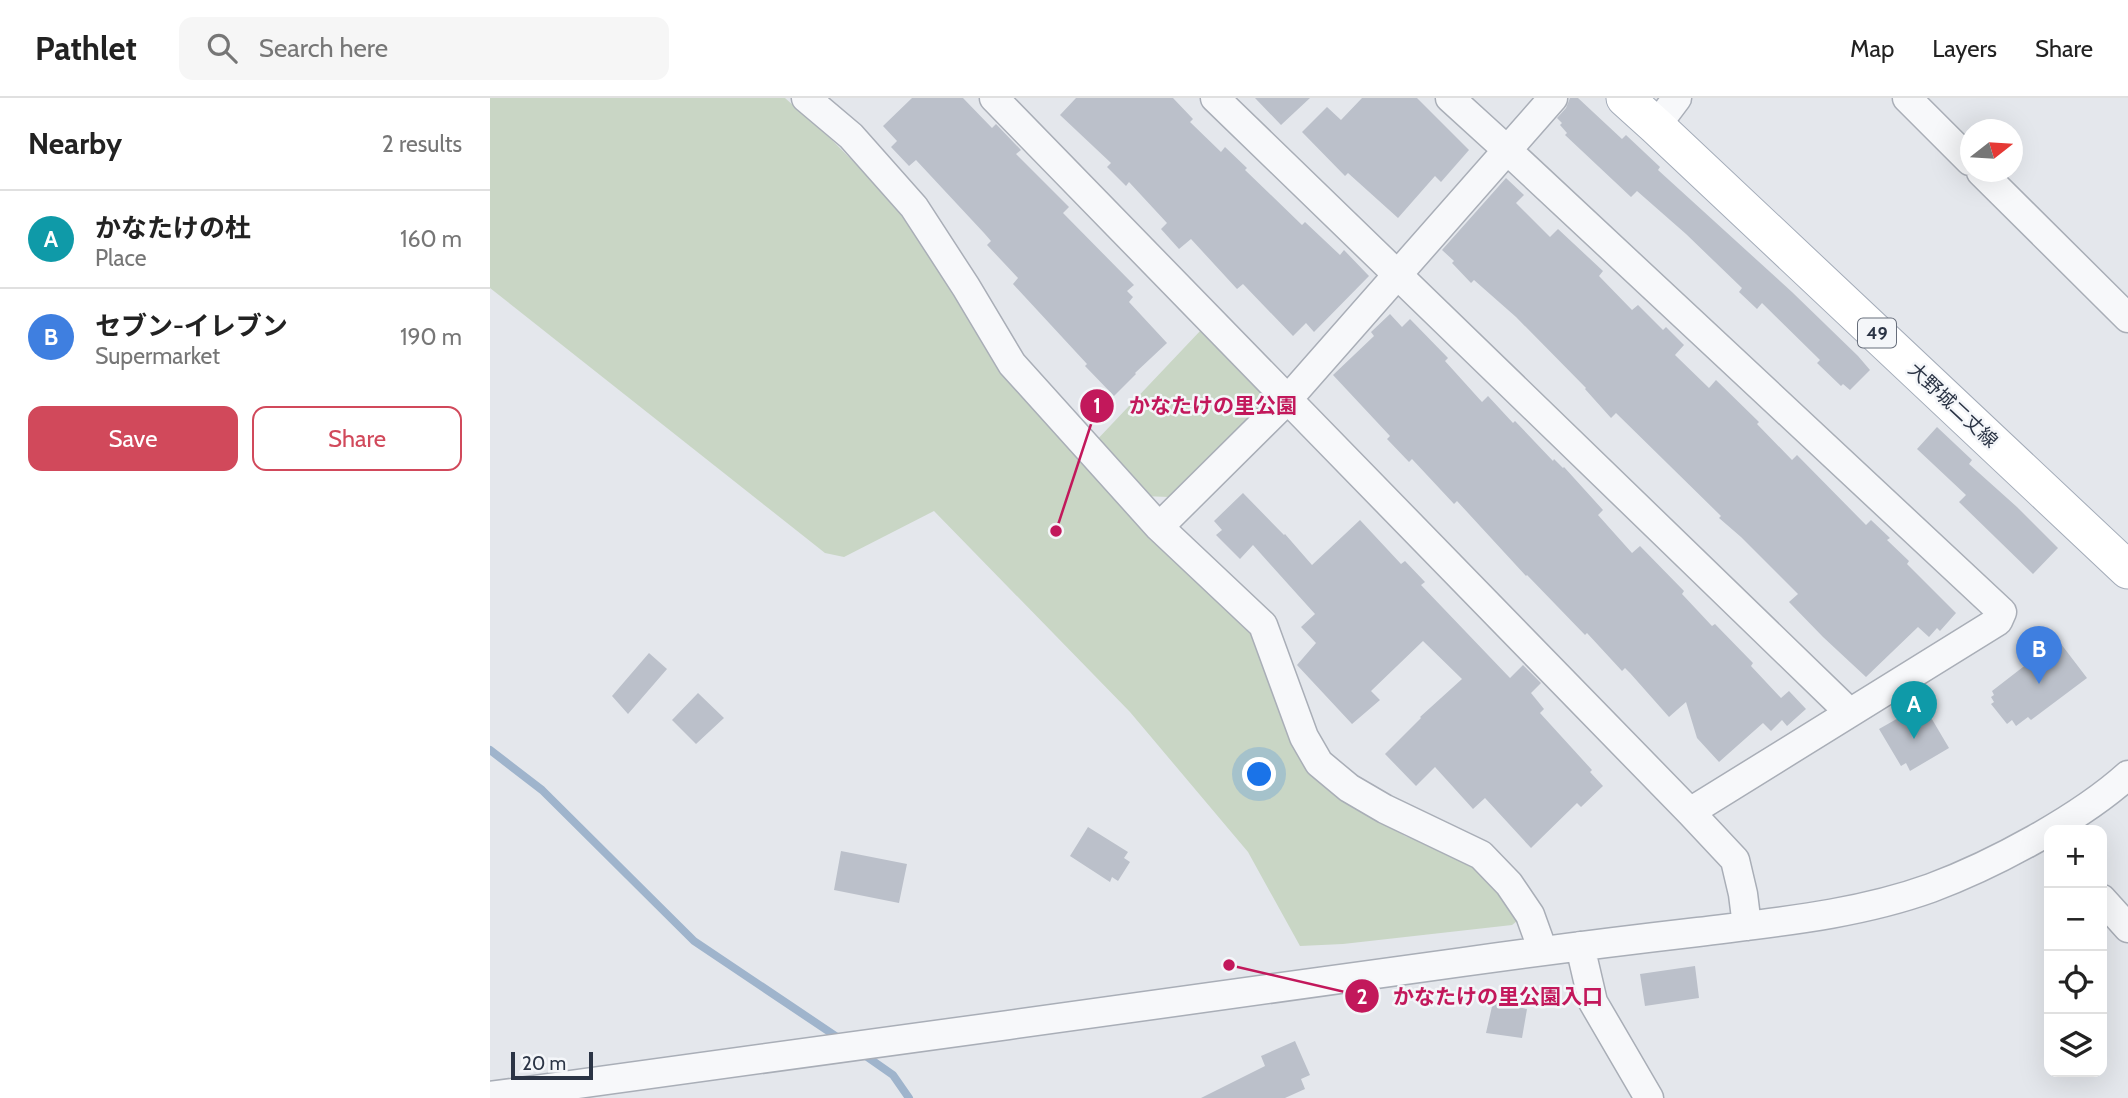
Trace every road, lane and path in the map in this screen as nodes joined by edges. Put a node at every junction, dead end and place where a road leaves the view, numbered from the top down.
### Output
1 (806, 98) edge
2 (994, 98) edge
3 (1215, 98) edge
4 (1450, 98) edge
5 (1553, 98) edge
6 (1625, 98) edge
7 (1907, 98) edge
8 (1667, 112) edge
9 (1506, 149) junction
10 (1960, 151) edge
11 (1991, 182) edge
12 (1398, 274) junction
13 (2128, 318) edge
14 (1288, 399) junction
15 (1159, 527) junction
16 (2128, 570) edge
17 (1849, 712) junction
18 (2128, 775) edge
19 (1690, 812) junction
20 (2062, 825) edge
21 (2044, 838) edge
22 (2107, 905) edge
23 (1747, 926) junction
24 (2128, 928) edge
25 (1580, 946) junction
26 (1543, 951) junction
27 (490, 1096) edge
28 (1648, 1098) edge

1 - 15 street
2 - 14 street
3 - 12 street
4 - 9 street
5 - 9 street
6 - 8 main road, 大野城二丈線 / 49
7 - 10 street
8 - 16 main road, 大野城二丈線 / 49
9 - 12 street
9 - 17 street
11 - 13 street
12 - 14 street
12 - 17 street
14 - 15 street
14 - 19 street
15 - 26 street
17 - 19 street
18 - 20 street
19 - 23 street
21 - 23 street
22 - 24 street
23 - 25 street
25 - 26 street
25 - 28 street
26 - 27 street

